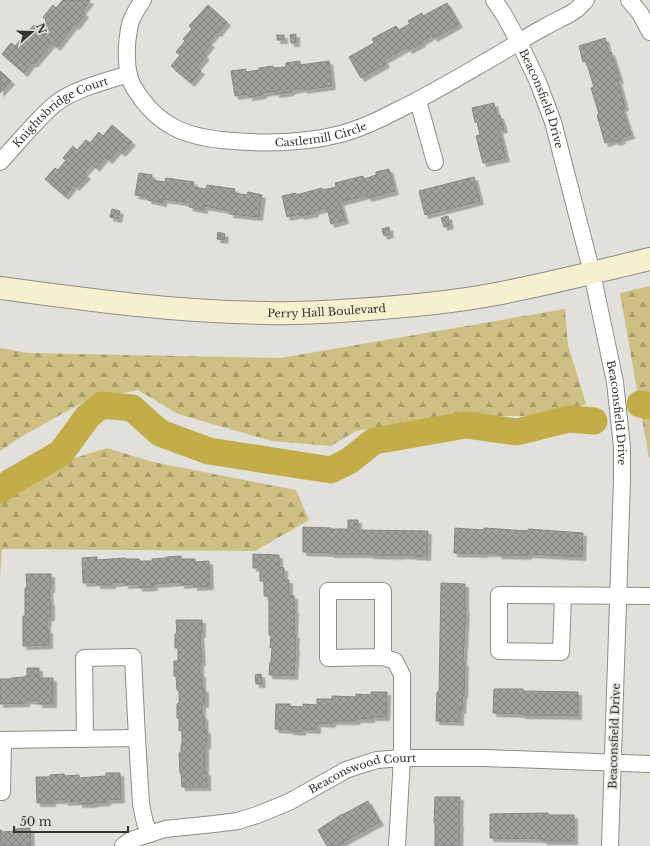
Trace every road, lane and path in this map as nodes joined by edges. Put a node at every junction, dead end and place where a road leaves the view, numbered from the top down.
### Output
1 (144, 0) edge
2 (494, 0) edge
3 (586, 0) edge
4 (629, 0) edge
5 (650, 32) edge
6 (518, 42) junction
7 (129, 74) junction
8 (418, 101) junction
9 (0, 162) edge
10 (435, 162) dead end
11 (650, 259) edge
12 (592, 273) junction
13 (0, 288) edge
14 (618, 595) junction
15 (563, 596) junction
16 (650, 596) edge
17 (383, 657) junction
18 (85, 738) junction
19 (137, 738) junction
20 (1, 740) edge
21 (402, 758) junction
22 (613, 762) junction
23 (650, 764) edge
24 (0, 792) edge
25 (150, 834) junction
26 (123, 846) edge
27 (397, 846) edge
28 (610, 846) edge

1 - 7 street, Castlemill Circle
2 - 6 street, Beaconsfield Drive
3 - 6 street, Castlemill Circle
4 - 5 street
6 - 8 street, Castlemill Circle
6 - 12 street, Beaconsfield Drive
7 - 8 street, Castlemill Circle
7 - 9 street, Knightsbridge Court
8 - 10 street
11 - 12 main road, Perry Hall Boulevard
12 - 13 main road, Perry Hall Boulevard
12 - 14 street, Beaconsfield Drive
14 - 15 street
14 - 16 street
14 - 22 street, Beaconsfield Drive
15 - 15 street
17 - 17 street
17 - 21 street
18 - 19 street
18 - 19 street
18 - 20 street
19 - 25 street
20 - 24 street
21 - 22 street, Beaconswood Court
21 - 25 street, Beaconswood Court
21 - 27 street
22 - 23 street, Beaconswood Court
22 - 28 street, Beaconsfield Drive
25 - 26 street, Beaconswood Court

